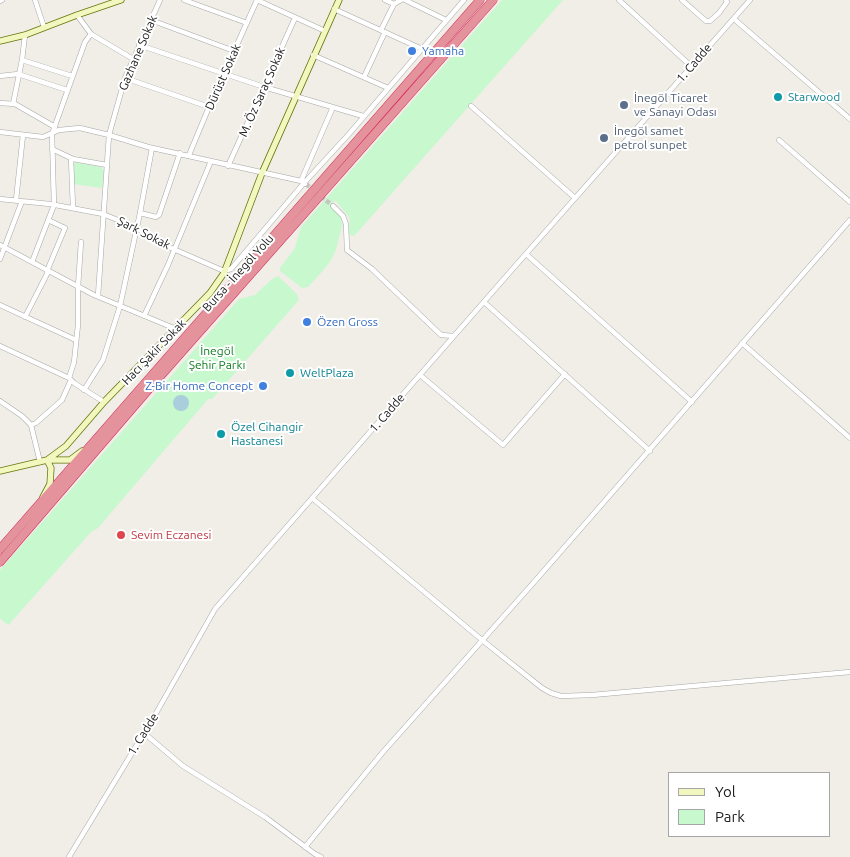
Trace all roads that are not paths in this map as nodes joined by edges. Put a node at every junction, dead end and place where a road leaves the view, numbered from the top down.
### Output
1 (35, 0) edge
2 (121, 0) edge
3 (160, 0) edge
4 (184, 0) edge
5 (257, 0) edge
6 (339, 0) edge
7 (385, 0) edge
8 (401, 0) edge
9 (405, 0) edge
10 (464, 0) edge
11 (480, 0) edge
12 (493, 0) edge
13 (619, 0) edge
14 (682, 0) edge
15 (726, 0) edge
16 (750, 0) edge
17 (104, 3) edge
18 (394, 4) junction
19 (334, 9) junction
20 (77, 15) junction
21 (295, 18) junction
22 (734, 19) junction
23 (151, 20) junction
24 (446, 20) junction
25 (247, 24) junction
26 (44, 28) junction
27 (325, 31) junction
28 (383, 31) junction
29 (25, 34) junction
30 (91, 34) junction
31 (0, 42) edge
32 (140, 45) junction
33 (422, 49) junction
34 (234, 51) junction
35 (313, 55) junction
36 (133, 58) junction
37 (22, 60) junction
38 (692, 67) junction
39 (18, 74) junction
40 (224, 74) junction
41 (0, 76) edge
42 (72, 76) junction
43 (364, 77) junction
44 (125, 78) junction
45 (264, 87) junction
46 (388, 88) junction
47 (67, 90) junction
48 (296, 96) junction
49 (13, 103) junction
50 (0, 104) edge
51 (209, 106) junction
52 (471, 106) dead end
53 (333, 107) junction
54 (363, 116) junction
55 (850, 119) edge
56 (55, 127) junction
57 (0, 132) edge
58 (52, 134) junction
59 (109, 134) junction
60 (22, 135) junction
61 (779, 140) dead end
62 (152, 148) junction
63 (52, 149) junction
64 (180, 154) junction
65 (189, 155) junction
66 (71, 158) junction
67 (211, 161) junction
68 (107, 165) junction
69 (228, 166) junction
70 (262, 173) junction
71 (303, 183) junction
72 (575, 198) junction
73 (0, 199) edge
74 (19, 201) junction
75 (850, 202) edge
76 (54, 205) junction
77 (332, 206) tunnel mouth
78 (73, 208) junction
79 (140, 213) junction
80 (103, 214) junction
81 (48, 220) junction
82 (850, 220) edge
83 (137, 228) junction
84 (81, 242) dead end
85 (3, 246) edge
86 (174, 249) junction
87 (526, 254) junction
88 (0, 259) edge
89 (32, 262) junction
90 (47, 271) junction
91 (224, 271) junction
92 (78, 287) junction
93 (98, 296) junction
94 (484, 302) junction
95 (0, 304) edge
96 (120, 306) junction
97 (144, 316) junction
98 (25, 317) junction
99 (176, 329) junction
100 (454, 336) junction
101 (76, 340) junction
102 (742, 343) junction
103 (0, 346) edge
104 (565, 374) junction
105 (420, 375) junction
106 (70, 379) junction
107 (84, 390) junction
108 (0, 401) edge
109 (104, 402) junction
110 (692, 402) junction
111 (30, 425) junction
112 (850, 438) edge
113 (90, 445) junction
114 (650, 451) junction
115 (48, 460) junction
116 (40, 462) junction
117 (0, 471) edge
118 (312, 498) junction
119 (40, 502) junction
120 (0, 548) edge
121 (0, 562) edge
122 (482, 640) junction
123 (850, 672) edge
124 (144, 733) junction
125 (305, 847) junction
126 (313, 856) edge
127 (69, 857) edge
128 (322, 857) edge

1 - 26 street
2 - 17 street
3 - 23 street, Gazhane Sokak
4 - 25 street
5 - 21 street
5 - 25 street, Dürüst Sokak
6 - 19 street, Hacı Şakir Sokak
7 - 18 street
8 - 18 street
9 - 24 street
10 - 24 street
11 - 113 highway, Bursa - İnegöl Yolu
12 - 121 highway, Bursa - İnegöl Yolu
13 - 38 street
14 - 15 street
16 - 22 street, 1. Cadde
17 - 20 street
18 - 28 street
19 - 27 street, Hacı Şakir Sokak
19 - 28 street
20 - 26 street
20 - 30 street
21 - 27 street
21 - 45 street, M. Öz Saraç Sokak
22 - 38 street, 1. Cadde
22 - 55 street
23 - 32 street, Gazhane Sokak
23 - 34 street
24 - 33 street
25 - 34 street, Dürüst Sokak
26 - 29 street
27 - 35 street, Hacı Şakir Sokak
28 - 33 street
28 - 43 street
29 - 31 street
29 - 37 street
30 - 36 street
30 - 42 street
32 - 36 street, Gazhane Sokak
32 - 40 street
33 - 46 street
34 - 40 street, Dürüst Sokak
35 - 43 street
35 - 48 street, Hacı Şakir Sokak
36 - 44 street, Gazhane Sokak
37 - 39 street
37 - 42 street
38 - 72 street, 1. Cadde
39 - 41 street
39 - 47 street
39 - 49 street
40 - 45 street
40 - 51 street, Dürüst Sokak
42 - 47 street
43 - 46 street
44 - 51 street
44 - 59 street, Gazhane Sokak
45 - 48 street
45 - 69 street, M. Öz Saraç Sokak
46 - 54 street
47 - 56 street
48 - 53 street
48 - 70 street, Hacı Şakir Sokak
49 - 50 street
49 - 56 street
51 - 65 street, Dürüst Sokak
52 - 72 street
53 - 54 street
53 - 71 street
54 - 71 street
56 - 58 street
57 - 60 street
58 - 59 street
58 - 60 street
58 - 63 street
59 - 62 street
59 - 68 street, Gazhane Sokak
60 - 74 street
61 - 75 street
62 - 64 street
62 - 79 street
63 - 66 street
63 - 76 street
64 - 65 street
64 - 79 street
65 - 67 street
66 - 68 street
66 - 78 street
67 - 69 street
67 - 86 street
68 - 80 street, Gazhane Sokak
69 - 70 street
70 - 71 street
70 - 91 street, Hacı Şakir Sokak
71 - 91 street
72 - 87 street, 1. Cadde
73 - 74 street, Şark Sokak
74 - 76 street, Şark Sokak
74 - 85 street
76 - 78 street, Şark Sokak
76 - 81 street
77 - 100 street
78 - 80 street, Şark Sokak
79 - 83 street
80 - 83 street, Şark Sokak
80 - 93 street, Gazhane Sokak
81 - 89 street
81 - 90 street
82 - 102 street
83 - 86 street, Şark Sokak
83 - 96 street
84 - 92 street
85 - 88 street
85 - 89 street
86 - 91 street, Şark Sokak
86 - 97 street
87 - 94 street, 1. Cadde
87 - 110 street
89 - 90 street
90 - 92 street
90 - 98 street
91 - 99 street, Hacı Şakir Sokak
92 - 93 street
92 - 101 street
93 - 96 street
94 - 100 street, 1. Cadde
94 - 104 street
95 - 98 street
96 - 97 street
96 - 107 street
97 - 99 street
98 - 101 street
99 - 109 street, Hacı Şakir Sokak
100 - 105 street, 1. Cadde
101 - 106 street
102 - 110 street
102 - 112 street
103 - 106 street
104 - 105 street
104 - 114 street
105 - 118 street, 1. Cadde
106 - 107 street
106 - 111 street
107 - 109 street
108 - 111 street
109 - 115 street, Hacı Şakir Sokak
110 - 114 street
111 - 116 street
113 - 115 street
113 - 119 highway, Bursa - İnegöl Yolu
114 - 122 street
115 - 116 street
115 - 119 street
116 - 117 street
118 - 122 street
118 - 124 street, 1. Cadde
119 - 120 highway, Bursa - İnegöl Yolu
122 - 123 street
122 - 125 street
124 - 125 street
124 - 127 street, 1. Cadde
125 - 126 street
126 - 128 street

